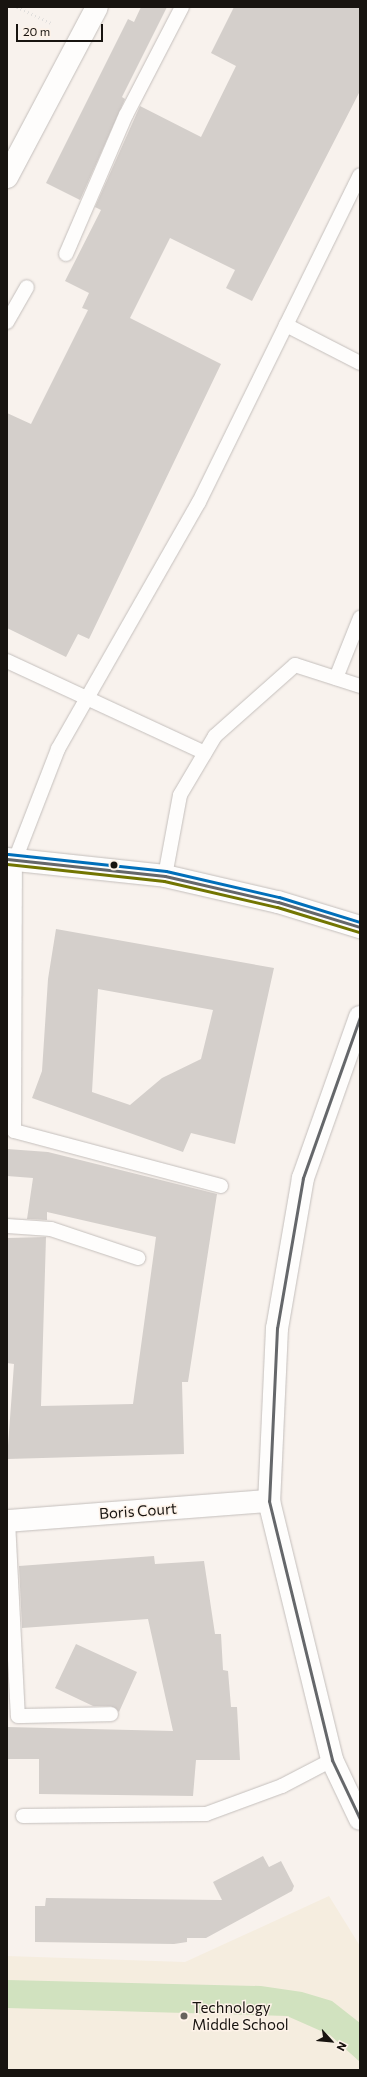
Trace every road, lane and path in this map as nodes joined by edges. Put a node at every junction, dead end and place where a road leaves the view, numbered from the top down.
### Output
1 (17, 7) edge
2 (97, 7) edge
3 (182, 7) edge
4 (51, 23) dead end
5 (360, 175) edge
6 (7, 177) edge
7 (66, 254) dead end
8 (27, 287) dead end
9 (7, 322) edge
10 (286, 326) junction
11 (360, 363) edge
12 (360, 618) edge
13 (7, 661) edge
14 (336, 678) junction
15 (360, 686) edge
16 (88, 698) junction
17 (205, 753) junction
18 (11, 860) edge
19 (165, 876) junction
20 (360, 927) edge
21 (360, 1017) edge
22 (10, 1131) edge
23 (221, 1186) dead end
24 (7, 1226) edge
25 (138, 1258) dead end
26 (269, 1501) junction
27 (7, 1521) edge
28 (111, 1714) dead end
29 (332, 1760) junction
30 (23, 1816) dead end
31 (360, 1820) edge

1 - 4 path
2 - 6 street
3 - 7 lane
5 - 10 lane
8 - 9 lane
10 - 11 lane
10 - 16 lane
12 - 14 lane
13 - 16 lane
14 - 15 lane
14 - 17 lane
16 - 17 lane
16 - 18 lane
17 - 19 lane
18 - 19 street
18 - 22 lane
19 - 20 street
21 - 26 street
22 - 23 lane
24 - 25 lane
26 - 27 street, Boris Court
26 - 29 street
27 - 28 lane
29 - 30 lane
29 - 31 street

